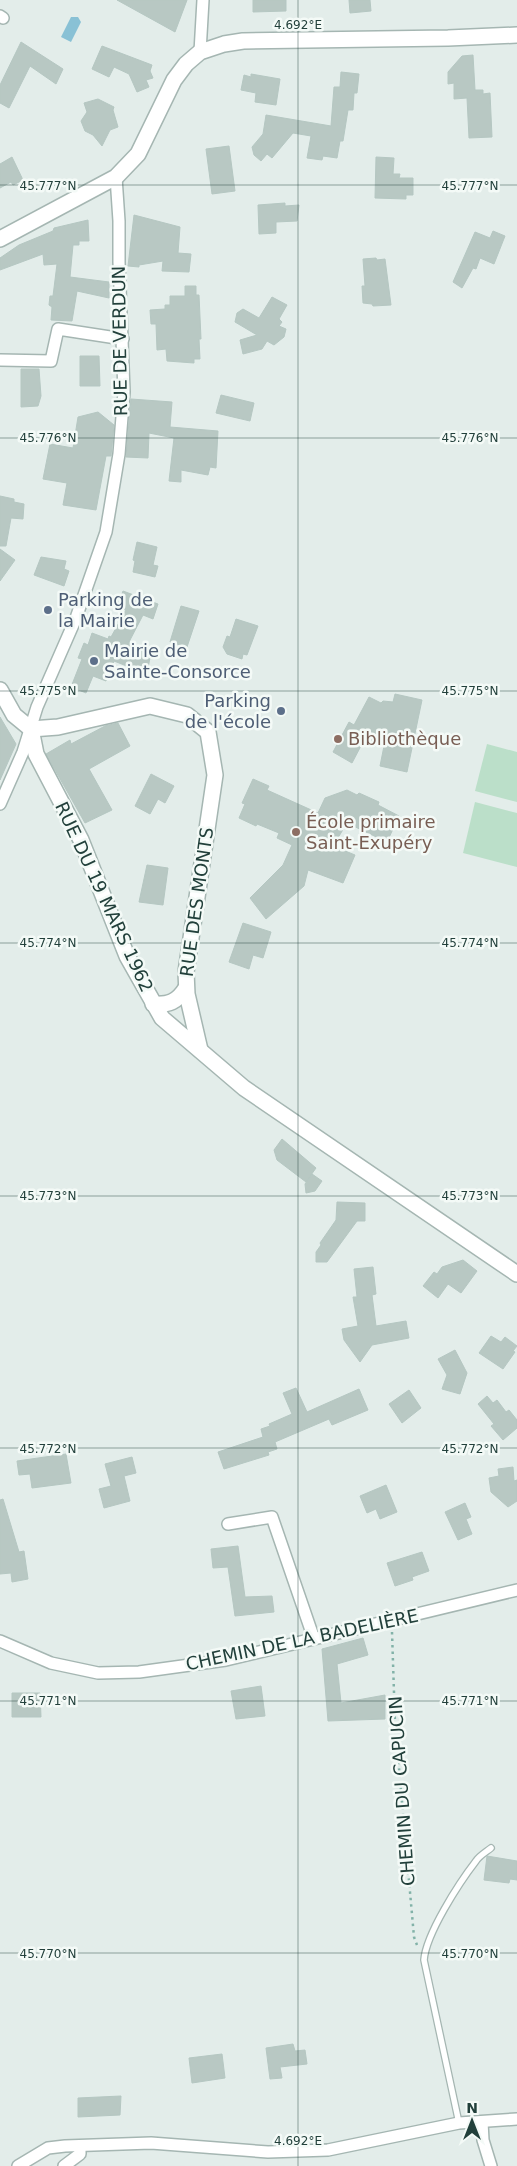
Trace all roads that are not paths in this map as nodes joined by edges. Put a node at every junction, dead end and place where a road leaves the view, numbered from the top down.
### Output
1 (203, 0) edge
2 (517, 35) edge
3 (200, 52) junction
4 (116, 177) junction
5 (0, 239) edge
6 (123, 340) junction
7 (0, 360) edge
8 (0, 690) edge
9 (31, 729) junction
10 (0, 804) edge
11 (186, 988) junction
12 (153, 1004) junction
13 (200, 1050) junction
14 (517, 1274) edge
15 (228, 1524) dead end
16 (517, 1590) edge
17 (314, 1639) junction
18 (0, 1641) edge
19 (490, 1848) dead end
20 (517, 2119) edge
21 (482, 2122) junction
22 (459, 2123) junction
23 (80, 2146) junction
24 (18, 2166) edge
25 (64, 2166) edge
26 (491, 2166) edge

1 - 3 street
2 - 3 street
3 - 4 street
4 - 5 street
4 - 6 street, RUE DE VERDUN
6 - 7 street
6 - 9 street, RUE DE VERDUN
8 - 9 street
9 - 10 street, RUE DE VERDUN
9 - 11 street, RUE DES MONTS
9 - 12 street, RUE DU 19 MARS 1962
11 - 12 street
11 - 13 street, RUE DES MONTS
12 - 13 street, RUE DU 19 MARS 1962
13 - 14 street
15 - 17 street
16 - 17 street, CHEMIN DE LA BADELIÈRE
17 - 18 street, CHEMIN DE LA BADELIÈRE
19 - 22 lane
20 - 21 street
21 - 22 street
21 - 26 street
22 - 23 street
23 - 24 street
23 - 25 street

